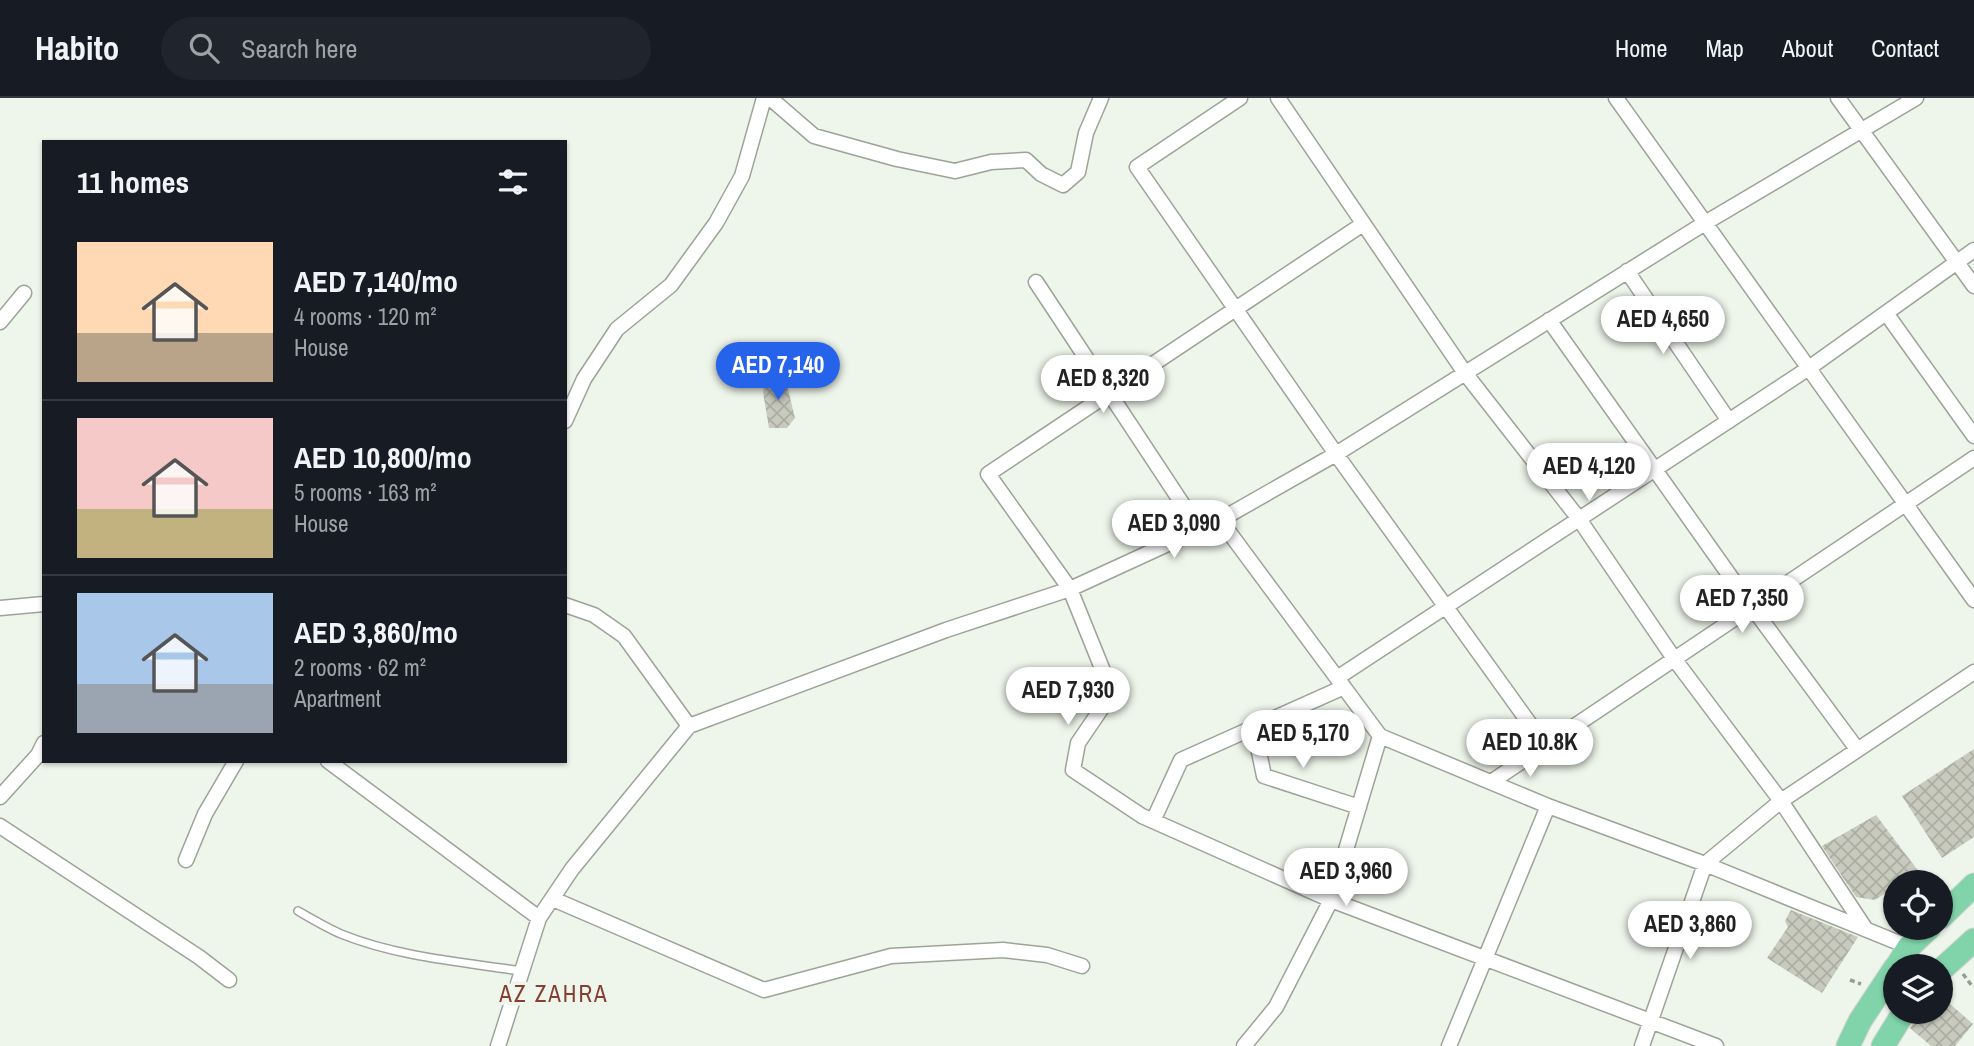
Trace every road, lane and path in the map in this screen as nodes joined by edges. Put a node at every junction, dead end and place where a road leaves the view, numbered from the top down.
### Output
1 (764, 98) edge
2 (770, 98) edge
3 (1101, 98) edge
4 (1240, 98) edge
5 (1278, 98) edge
6 (1616, 98) edge
7 (1838, 98) edge
8 (1916, 98) edge
9 (1862, 130) junction
10 (1705, 222) junction
11 (1363, 224) junction
12 (1974, 250) edge
13 (1957, 262) junction
14 (1627, 271) junction
15 (1036, 282) dead end
16 (1974, 286) edge
17 (24, 293) dead end
18 (1236, 309) junction
19 (1886, 313) junction
20 (1549, 320) junction
21 (0, 321) edge
22 (1809, 368) junction
23 (1465, 373) junction
24 (1110, 393) junction
25 (567, 417) edge
26 (1729, 421) junction
27 (1974, 436) edge
28 (1336, 454) junction
29 (1974, 458) edge
30 (1655, 470) junction
31 (1905, 504) junction
32 (1579, 519) junction
33 (1220, 520) junction
34 (1199, 529) junction
35 (1070, 589) junction
36 (1974, 600) edge
37 (42, 604) edge
38 (567, 606) edge
39 (1446, 606) junction
40 (1752, 607) junction
41 (0, 608) edge
42 (1675, 660) junction
43 (1974, 672) edge
44 (1341, 682) junction
45 (689, 726) junction
46 (1254, 728) junction
47 (1380, 736) junction
48 (1545, 745) junction
49 (42, 747) edge
50 (1857, 749) junction
51 (235, 763) edge
52 (331, 763) edge
53 (1490, 782) junction
54 (0, 797) edge
55 (1781, 801) junction
56 (1548, 806) junction
57 (1359, 807) junction
58 (1153, 821) junction
59 (0, 826) edge
60 (186, 860) dead end
61 (1705, 864) junction
62 (1974, 885) edge
63 (553, 899) junction
64 (1331, 900) junction
65 (1953, 905) edge
66 (298, 911) dead end
67 (539, 918) junction
68 (1865, 928) junction
69 (1918, 940) edge
70 (1974, 940) edge
71 (1893, 954) edge
72 (1906, 954) edge
73 (1485, 957) junction
74 (1953, 959) edge
75 (1082, 966) dead end
76 (522, 971) junction
77 (229, 980) dead end
78 (1883, 986) edge
79 (1651, 1023) junction
80 (1897, 1024) edge
81 (498, 1046) edge
82 (1244, 1046) edge
83 (1449, 1046) edge
84 (1642, 1046) edge
85 (1716, 1046) edge
86 (1848, 1046) edge
87 (1883, 1046) edge

1 - 25 street
2 - 3 street
4 - 18 street
5 - 11 street
6 - 10 street
7 - 9 street
8 - 9 street
9 - 10 street
9 - 13 street
10 - 14 street
10 - 22 street
11 - 18 street
11 - 23 street
12 - 13 street
13 - 16 street
13 - 19 street
14 - 20 street
14 - 26 street
15 - 24 street
17 - 21 street
18 - 24 street
18 - 28 street
19 - 22 street
19 - 27 street
20 - 23 street
20 - 30 street
22 - 26 street
22 - 31 street
23 - 28 street
23 - 32 street
24 - 34 street
24 - 35 street
26 - 30 street
28 - 33 street
28 - 39 street
29 - 31 street
30 - 32 street
30 - 40 street
31 - 36 street
31 - 40 street
32 - 39 street
32 - 42 street
33 - 34 street
33 - 44 street
34 - 35 street
35 - 45 street
35 - 58 street
37 - 41 street
38 - 45 street
39 - 44 street
39 - 48 street
40 - 42 street
40 - 50 street
42 - 48 street
42 - 55 street
43 - 50 street
44 - 46 street
44 - 47 street
45 - 63 street
46 - 57 street
46 - 58 street
47 - 53 street
47 - 57 street
48 - 53 street
49 - 54 street
50 - 55 street
51 - 60 street
52 - 67 street
53 - 56 street
55 - 61 street
55 - 68 street
56 - 61 street
56 - 73 street
57 - 64 street
58 - 64 street
59 - 77 street
61 - 68 street
61 - 79 street
62 - 65 main road
63 - 67 street
63 - 75 street
64 - 73 street
64 - 82 street
66 - 76 lane
67 - 76 street
68 - 71 street
69 - 72 main road
70 - 74 main road
73 - 79 street
73 - 83 street
76 - 81 street
78 - 86 main road
79 - 84 street
79 - 85 street
80 - 87 main road

